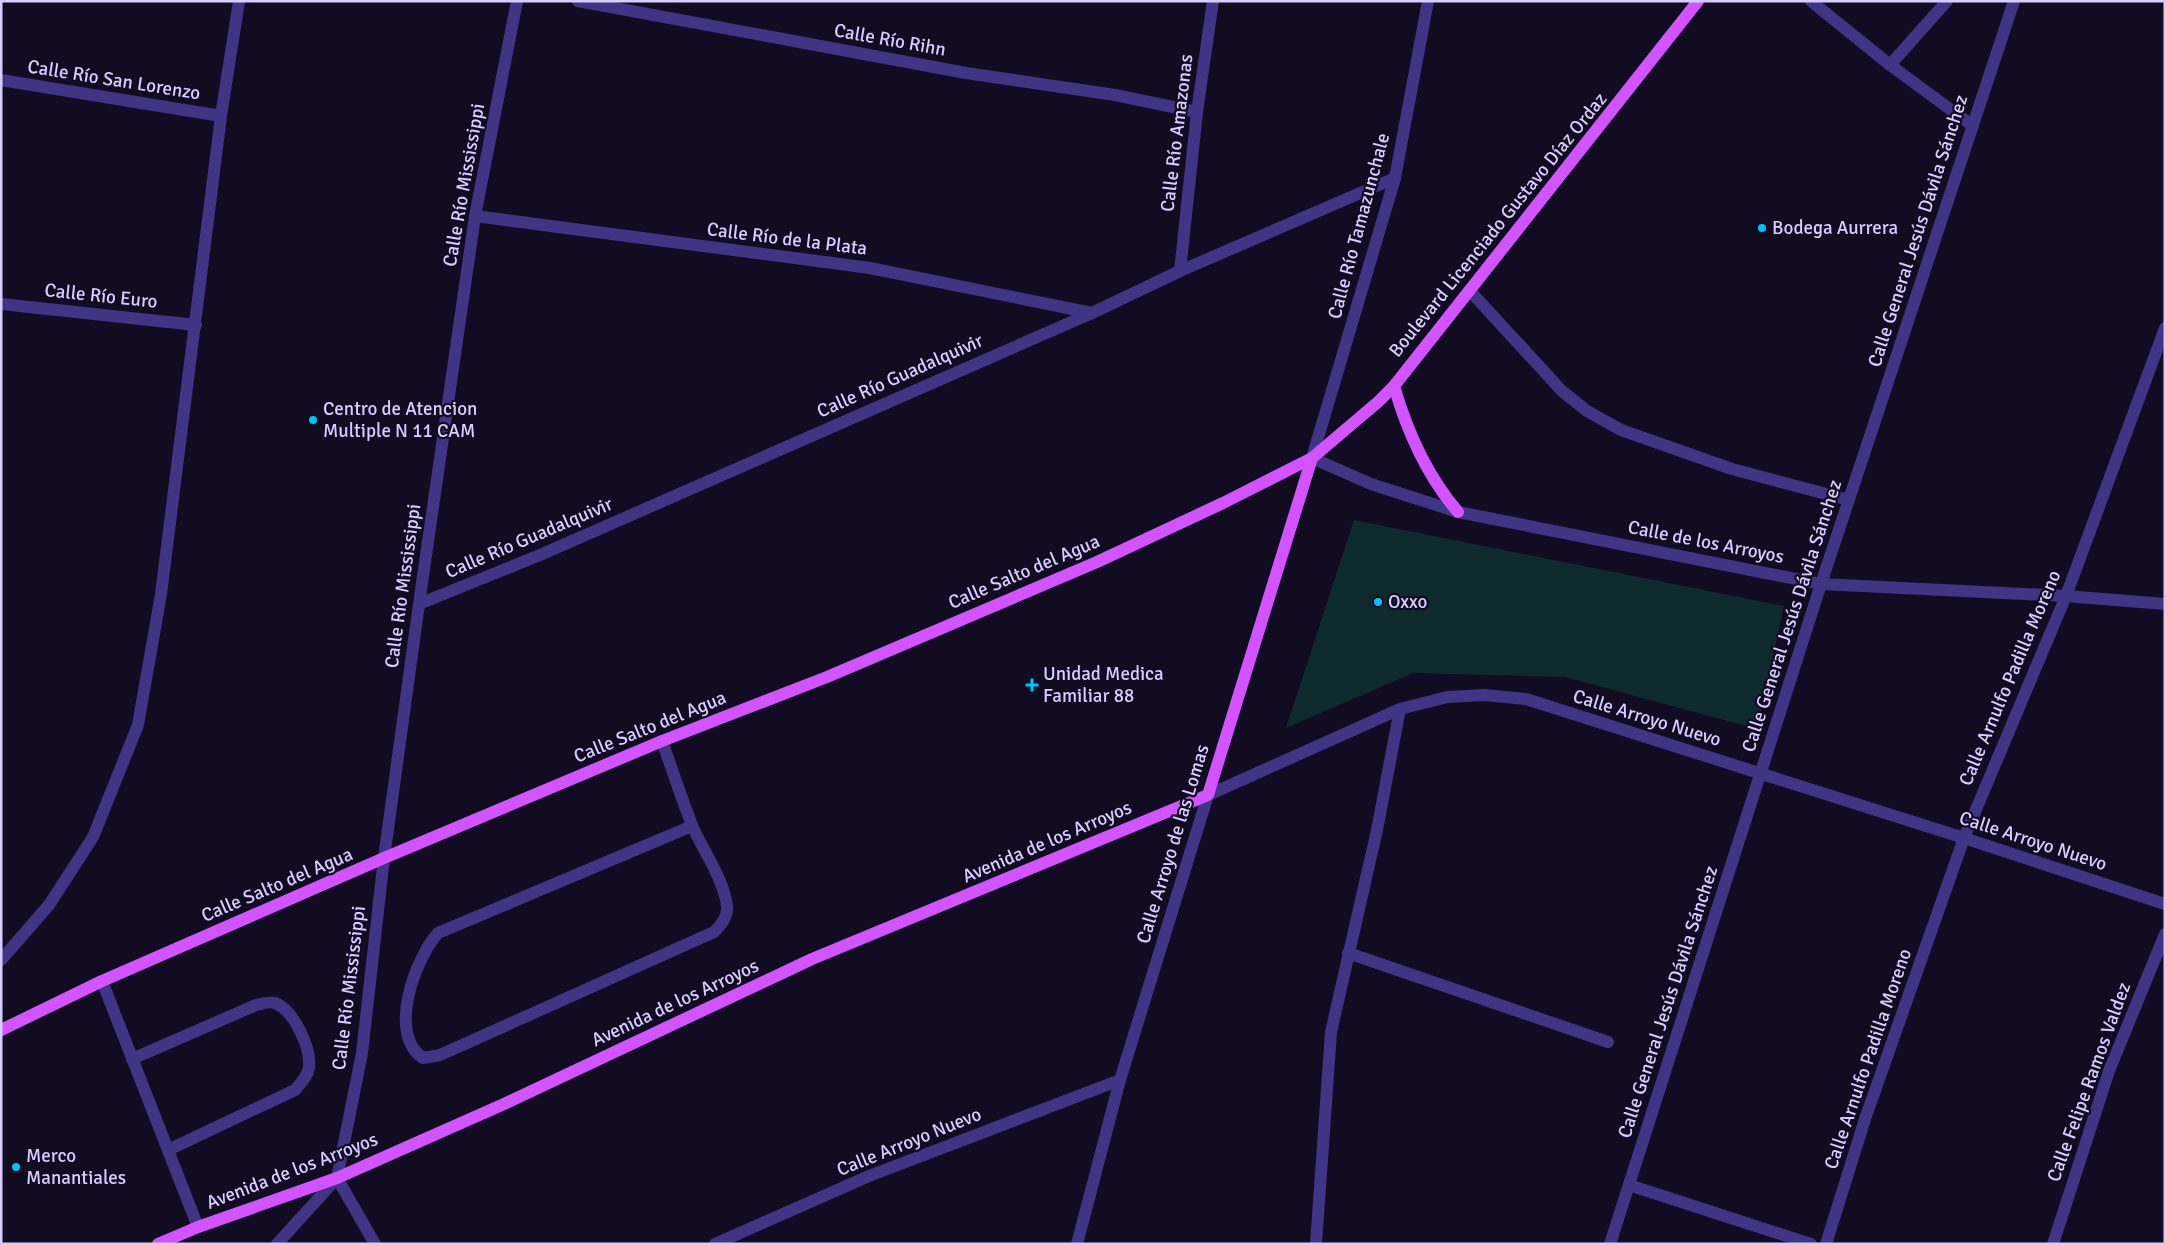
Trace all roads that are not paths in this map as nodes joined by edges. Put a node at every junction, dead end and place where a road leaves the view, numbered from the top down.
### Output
1 (239, 1) edge
2 (517, 1) edge
3 (578, 1) edge
4 (1214, 1) edge
5 (1428, 1) edge
6 (1698, 1) edge
7 (1947, 1) edge
8 (2014, 1) edge
9 (1814, 2) edge
10 (1890, 65) junction
11 (1, 80) edge
12 (1198, 112) junction
13 (221, 116) junction
14 (1973, 126) junction
15 (1395, 178) junction
16 (475, 216) junction
17 (1180, 270) junction
18 (1470, 291) junction
19 (1, 304) edge
20 (1092, 313) junction
21 (196, 325) junction
22 (2165, 328) edge
23 (1394, 386) junction
24 (1312, 458) junction
25 (1849, 500) junction
26 (1458, 512) junction
27 (1821, 584) junction
28 (2066, 596) junction
29 (419, 604) junction
30 (2165, 604) edge
31 (1400, 709) junction
32 (662, 741) junction
33 (1761, 773) junction
34 (1208, 795) junction
35 (692, 826) junction
36 (1964, 838) junction
37 (384, 858) junction
38 (2165, 904) edge
39 (2165, 934) edge
40 (1348, 953) junction
41 (1, 960) edge
42 (102, 981) junction
43 (1, 1030) edge
44 (1608, 1042) dead end
45 (132, 1059) junction
46 (1120, 1080) junction
47 (168, 1150) junction
48 (337, 1178) junction
49 (1629, 1185) junction
50 (198, 1227) junction
51 (158, 1244) edge
52 (277, 1244) edge
53 (375, 1244) edge
54 (715, 1244) edge
55 (1077, 1244) edge
56 (1316, 1244) edge
57 (1610, 1244) edge
58 (1811, 1244) edge
59 (1826, 1244) edge
60 (2053, 1244) edge

1 - 13 street
2 - 16 street, Calle Río Mississippi
3 - 12 street, Calle Río Rihn
4 - 12 street, Calle Río Amazonas
5 - 15 street, Calle Río Tamazunchale
6 - 18 main road, Boulevard Licenciado Gustavo Díaz Ordaz
7 - 10 street
8 - 14 street, Calle General Jesús Dávila Sánchez
9 - 10 street
10 - 14 street
11 - 13 street, Calle Río San Lorenzo
12 - 17 street, Calle Río Amazonas
13 - 21 street
14 - 25 street, Calle General Jesús Dávila Sánchez
15 - 17 street, Calle Río Guadalquivir
15 - 24 street, Calle Río Tamazunchale
16 - 20 street, Calle Río de la Plata
16 - 29 street, Calle Río Mississippi
17 - 20 street, Calle Río Guadalquivir
18 - 23 main road, Boulevard Licenciado Gustavo Díaz Ordaz
18 - 25 street
19 - 21 street, Calle Río Euro
20 - 29 street, Calle Río Guadalquivir
21 - 41 street
22 - 28 street, Calle Arnulfo Padilla Moreno
23 - 24 main road, Boulevard Licenciado Gustavo Díaz Ordaz
23 - 26 main road
24 - 26 street, Calle de los Arroyos
24 - 32 main road, Calle Salto del Agua
24 - 34 main road, Calle Arroyo de las Lomas
25 - 27 street, Calle General Jesús Dávila Sánchez
26 - 27 street, Calle de los Arroyos
27 - 28 street, Calle de los Arroyos
27 - 33 street, Calle General Jesús Dávila Sánchez
28 - 30 street, Calle de los Arroyos
28 - 36 street, Calle Arnulfo Padilla Moreno
29 - 37 street, Calle Río Mississippi
31 - 33 street, Calle Arroyo Nuevo
31 - 34 street, Calle Arroyo Nuevo
31 - 40 street
32 - 35 street
32 - 37 main road, Calle Salto del Agua
33 - 36 street, Calle Arroyo Nuevo
33 - 49 street, Calle General Jesús Dávila Sánchez
34 - 46 street, Calle Arroyo de las Lomas
34 - 48 main road, Avenida de los Arroyos
35 - 35 street
36 - 38 street, Calle Arroyo Nuevo
36 - 59 street, Calle Arnulfo Padilla Moreno
37 - 42 main road, Calle Salto del Agua
37 - 48 street, Calle Río Mississippi
39 - 60 street, Calle Felipe Ramos Valdez
40 - 44 street
40 - 56 street
42 - 43 main road, Calle Salto del Agua
42 - 45 street
45 - 47 street
45 - 47 street
46 - 54 street, Calle Arroyo Nuevo
46 - 55 street, Calle Arroyo de las Lomas
47 - 50 street
48 - 50 main road, Avenida de los Arroyos
48 - 52 street
48 - 53 street
49 - 57 street, Calle General Jesús Dávila Sánchez
49 - 58 street
50 - 51 main road, Avenida de los Arroyos

